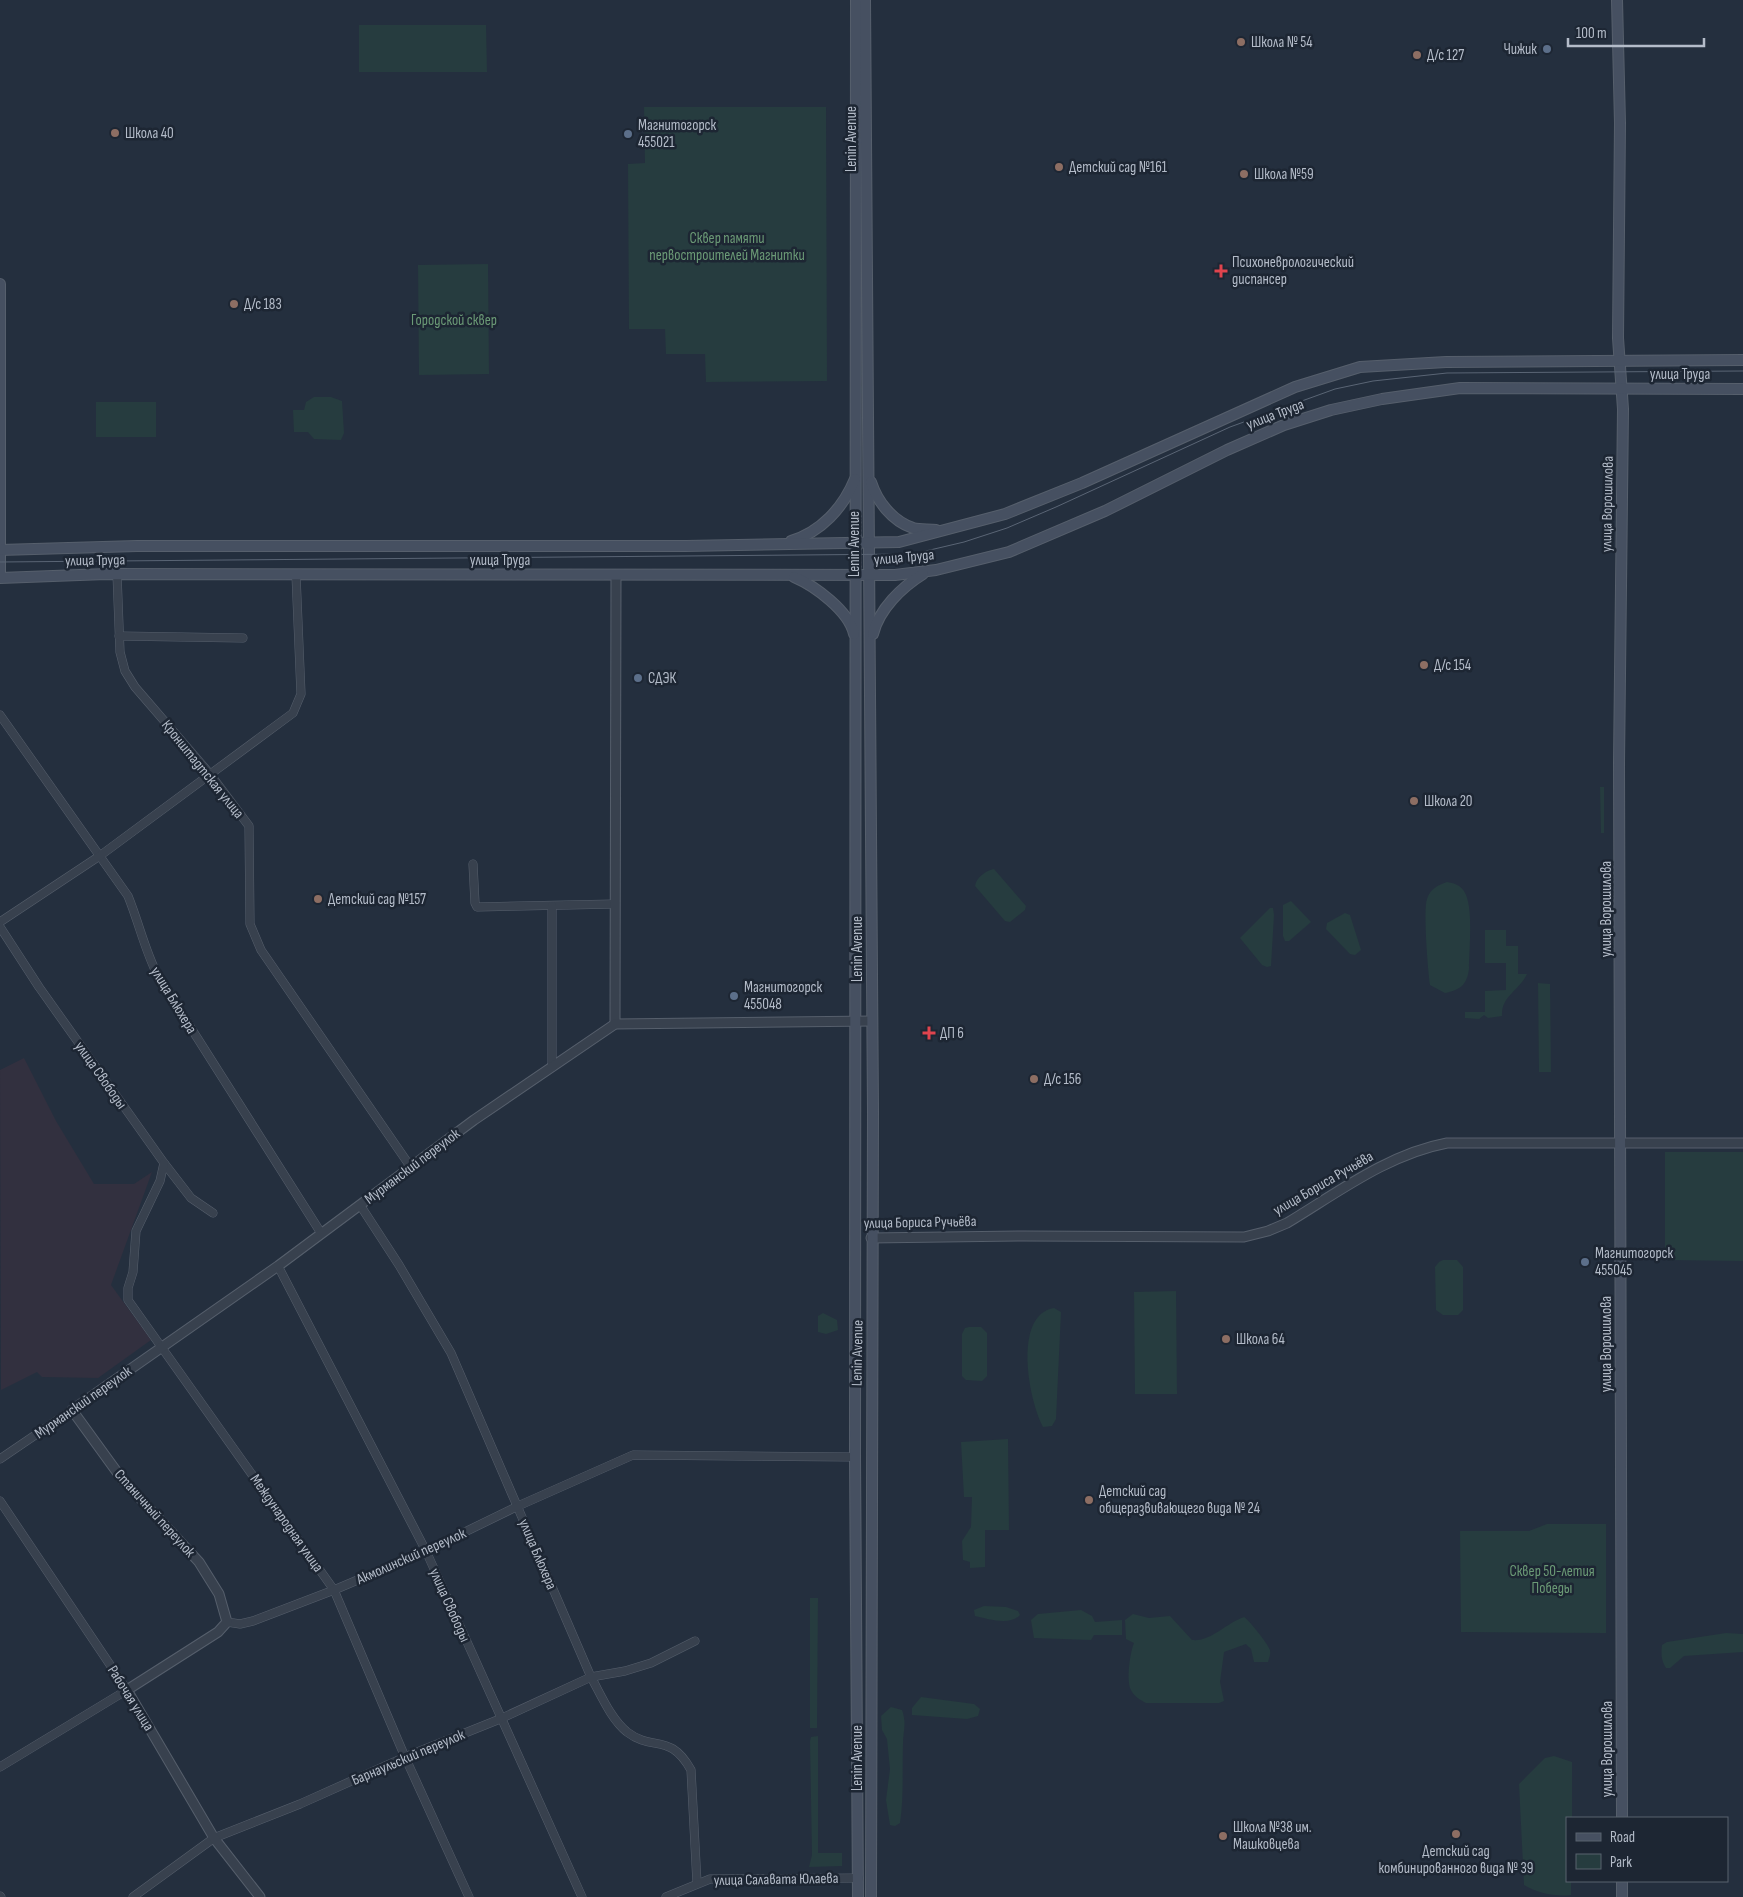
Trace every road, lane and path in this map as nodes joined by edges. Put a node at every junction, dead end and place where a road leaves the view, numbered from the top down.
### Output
1 (856, 0) edge
2 (865, 0) edge
3 (1617, 0) edge
4 (0, 284) edge
5 (1743, 360) edge
6 (1619, 361) junction
7 (1622, 389) junction
8 (1743, 389) edge
9 (858, 474) junction
10 (868, 474) junction
11 (942, 531) junction
12 (856, 542) junction
13 (868, 542) junction
14 (779, 545) junction
15 (0, 550) edge
16 (927, 572) junction
17 (117, 574) junction
18 (296, 575) junction
19 (788, 575) junction
20 (856, 575) junction
21 (616, 576) junction
22 (869, 576) junction
23 (0, 578) edge
24 (119, 636) junction
25 (243, 638) dead end
26 (870, 647) junction
27 (856, 650) junction
28 (0, 715) edge
29 (210, 774) junction
30 (101, 855) junction
31 (473, 864) dead end
32 (615, 904) junction
33 (552, 906) junction
34 (0, 922) edge
35 (0, 927) edge
36 (872, 1021) junction
37 (857, 1022) junction
38 (615, 1024) junction
39 (552, 1067) junction
40 (1620, 1143) junction
41 (1743, 1143) edge
42 (164, 1163) junction
43 (410, 1166) junction
44 (360, 1205) junction
45 (214, 1213) dead end
46 (322, 1233) junction
47 (855, 1238) junction
48 (871, 1238) junction
49 (278, 1266) junction
50 (162, 1346) junction
51 (72, 1410) junction
52 (855, 1457) junction
53 (0, 1458) edge
54 (0, 1502) edge
55 (518, 1506) junction
56 (426, 1551) junction
57 (334, 1590) junction
58 (227, 1622) junction
59 (695, 1641) dead end
60 (591, 1677) junction
61 (128, 1690) junction
62 (500, 1719) junction
63 (405, 1756) junction
64 (0, 1767) edge
65 (1622, 1817) edge
66 (214, 1838) junction
67 (859, 1878) junction
68 (872, 1878) junction
69 (1622, 1882) edge
70 (697, 1883) junction
71 (133, 1897) edge
72 (260, 1897) edge
73 (469, 1897) edge
74 (582, 1897) edge
75 (666, 1897) edge
76 (858, 1897) edge
77 (872, 1897) edge
78 (1622, 1897) edge

1 - 9 main road, Lenin Avenue
2 - 10 main road, Lenin Avenue
3 - 6 main road, улица Ворошилова
4 - 15 main road
5 - 6 main road, улица Труда
6 - 7 main road, улица Ворошилова
6 - 11 main road, улица Труда
7 - 8 main road, улица Труда
7 - 16 main road, улица Труда
7 - 40 main road, улица Ворошилова
9 - 12 main road, Lenin Avenue
9 - 14 main road
10 - 11 main road
10 - 13 main road, Lenin Avenue
11 - 13 main road, улица Труда
12 - 13 main road, улица Труда
12 - 14 main road, улица Труда
12 - 20 main road, Lenin Avenue
13 - 22 main road, Lenin Avenue
14 - 15 main road, улица Труда
15 - 23 main road, улица Труда
16 - 22 main road, улица Труда
16 - 26 main road
17 - 18 main road, улица Труда
17 - 23 main road, улица Труда
17 - 24 street, Кронштадтская улица
18 - 21 main road, улица Труда
18 - 29 street
19 - 20 main road, улица Труда
19 - 21 main road, улица Труда
19 - 27 main road
20 - 22 main road, улица Труда
20 - 27 main road, Lenin Avenue
21 - 32 street
22 - 26 main road, Lenin Avenue
24 - 25 street
24 - 29 street, Кронштадтская улица
26 - 36 main road, Lenin Avenue
27 - 37 main road, Lenin Avenue
28 - 30 street, улица Блюхера
29 - 30 street
29 - 43 street, Кронштадтская улица
30 - 34 street
30 - 46 street, улица Блюхера
31 - 33 street
32 - 33 street
32 - 38 street
33 - 39 street
35 - 42 street, улица Свободы
36 - 37 street
36 - 48 main road, Lenin Avenue
37 - 38 street
37 - 47 main road, Lenin Avenue
38 - 39 street, Мурманский переулок
39 - 43 street, Мурманский переулок
40 - 41 street, улица Бориса Ручьёва
40 - 48 street, улица Бориса Ручьёва
40 - 65 main road, улица Ворошилова
42 - 45 street, улица Свободы
42 - 50 street, Международная улица
43 - 44 street, Мурманский переулок
44 - 46 street, Мурманский переулок
44 - 55 street, улица Блюхера
46 - 49 street, Мурманский переулок
47 - 48 main road, улица Бориса Ручьёва
47 - 52 main road, Lenin Avenue
48 - 68 main road, Lenin Avenue
49 - 50 street, Мурманский переулок
49 - 56 street, улица Свободы
50 - 51 street, Мурманский переулок
50 - 57 street, Международная улица
51 - 53 street, Мурманский переулок
51 - 58 street, Станичный переулок
52 - 55 street, Акмолинский переулок
52 - 67 main road, Lenin Avenue
54 - 61 street, Рабочая улица
55 - 56 street, Акмолинский переулок
55 - 60 street, улица Блюхера
56 - 57 street, Акмолинский переулок
56 - 62 street, улица Свободы
57 - 58 street, Акмолинский переулок
57 - 63 street, Международная улица
58 - 61 street
59 - 60 street, Барнаульский переулок
60 - 62 street, Барнаульский переулок
60 - 70 street, улица Блюхера
61 - 64 street
61 - 66 street, Рабочая улица
62 - 63 street, Барнаульский переулок
62 - 74 street, улица Свободы
63 - 66 street, Барнаульский переулок
63 - 73 street, Международная улица
66 - 71 street, Барнаульский переулок
66 - 72 street, Рабочая улица
67 - 68 main road
67 - 70 street, улица Салавата Юлаева
67 - 76 main road, Lenin Avenue
68 - 77 main road, Lenin Avenue
69 - 78 main road
70 - 75 street, улица Салавата Юлаева

